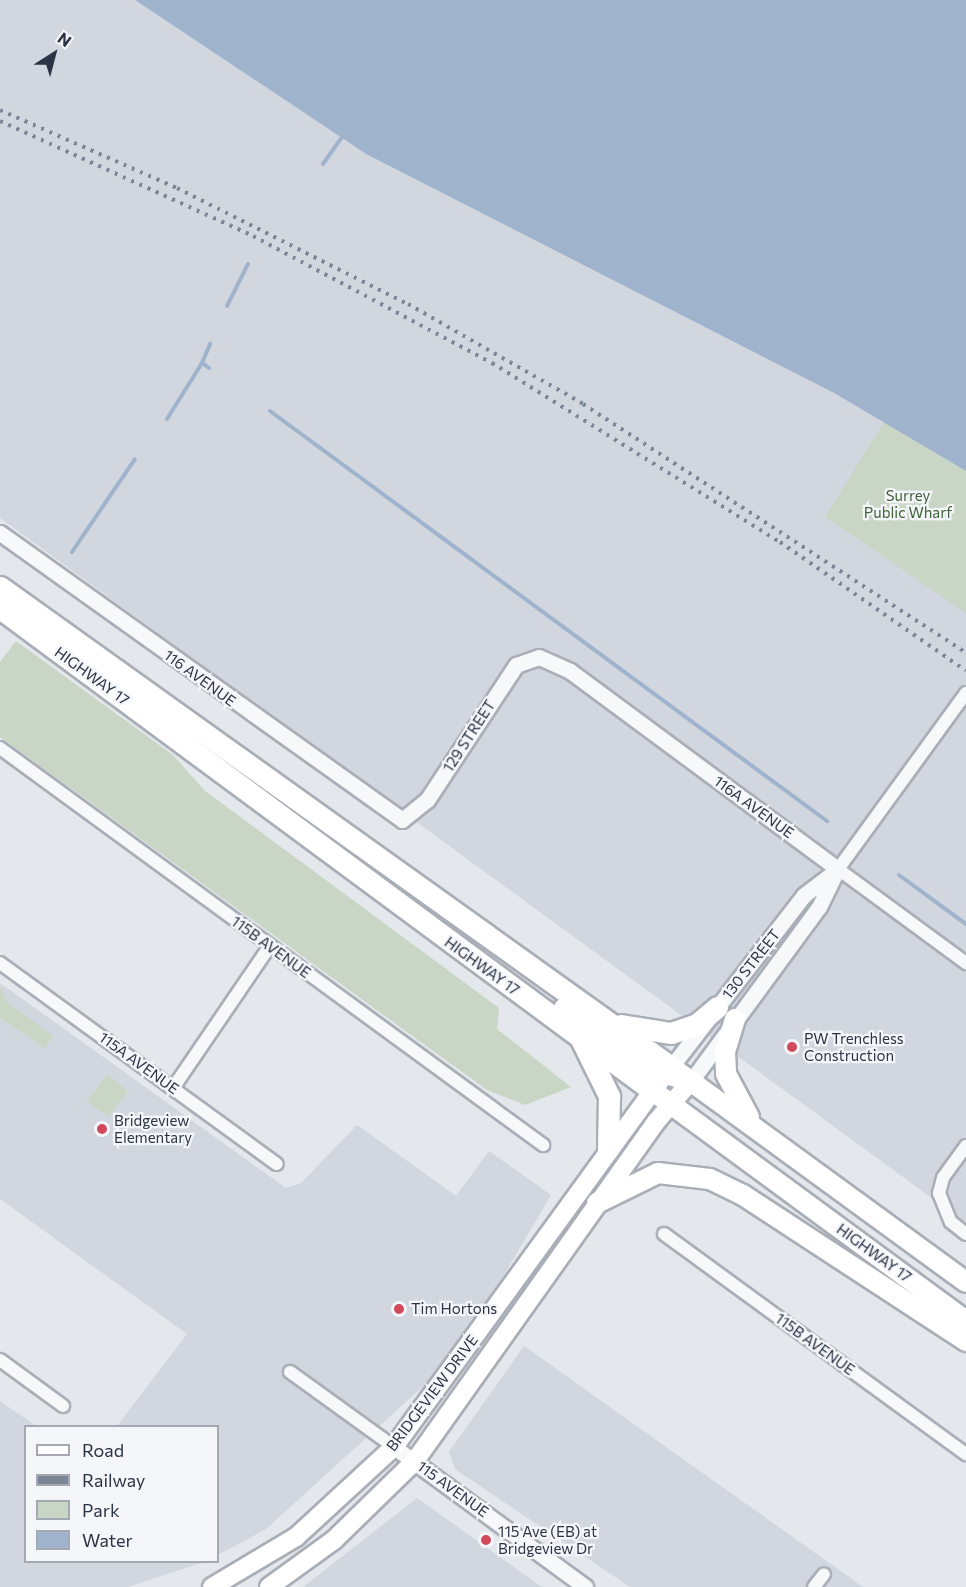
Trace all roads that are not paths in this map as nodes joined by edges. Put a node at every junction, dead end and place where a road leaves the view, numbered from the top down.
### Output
1 (0, 533) edge
2 (0, 587) edge
3 (0, 608) edge
4 (539, 657) joint
5 (966, 693) edge
6 (0, 748) edge
7 (402, 820) joint
8 (343, 864) junction
9 (838, 868) junction
10 (270, 946) junction
11 (0, 963) edge
12 (966, 963) edge
13 (717, 1007) junction
14 (735, 1019) junction
15 (608, 1020) junction
16 (581, 1038) junction
17 (663, 1078) junction
18 (691, 1081) junction
19 (173, 1088) junction
20 (671, 1104) junction
21 (757, 1129) junction
22 (543, 1145) dead end
23 (966, 1146) edge
24 (608, 1149) junction
25 (277, 1164) dead end
26 (597, 1203) junction
27 (664, 1234) dead end
28 (966, 1234) edge
29 (966, 1282) edge
30 (966, 1321) edge
31 (966, 1341) edge
32 (0, 1360) edge
33 (290, 1372) dead end
34 (63, 1406) dead end
35 (394, 1447) junction
36 (966, 1454) edge
37 (415, 1461) junction
38 (824, 1574) dead end
39 (212, 1587) edge
40 (269, 1587) edge
41 (585, 1587) edge
42 (814, 1587) edge

1 - 7 street, 116 AVENUE
2 - 15 highway, HIGHWAY 17
3 - 8 highway, HIGHWAY 17
4 - 7 street, 129 STREET
4 - 9 street, 116A AVENUE
5 - 9 street, 130 STREET
6 - 10 street, 115B AVENUE
8 - 16 highway, HIGHWAY 17
8 - 17 highway
9 - 12 street, 116A AVENUE
9 - 13 street, 130 STREET
9 - 14 street, 130 STREET
10 - 19 street
10 - 22 street, 115B AVENUE
11 - 19 street, 115A AVENUE
13 - 15 highway
13 - 17 street, 130 STREET
14 - 18 street, 130 STREET
14 - 21 highway
15 - 17 highway, HIGHWAY 17
16 - 17 highway, HIGHWAY 17
16 - 24 highway
17 - 18 highway
17 - 20 highway, HIGHWAY 17
17 - 24 main road, BRIDGEVIEW DRIVE
18 - 20 main road, BRIDGEVIEW DRIVE
18 - 21 highway, HIGHWAY 17
19 - 25 street, 115A AVENUE
20 - 26 main road, BRIDGEVIEW DRIVE
20 - 30 highway, HIGHWAY 17
21 - 29 highway, HIGHWAY 17
23 - 28 street
24 - 35 main road, BRIDGEVIEW DRIVE
26 - 31 highway
26 - 37 main road, BRIDGEVIEW DRIVE
27 - 36 street, 115B AVENUE
32 - 34 street
33 - 35 street, 115 AVENUE
35 - 37 street, 115 AVENUE
35 - 39 main road, BRIDGEVIEW DRIVE
37 - 40 main road, BRIDGEVIEW DRIVE
37 - 41 street, 115 AVENUE
38 - 42 street

